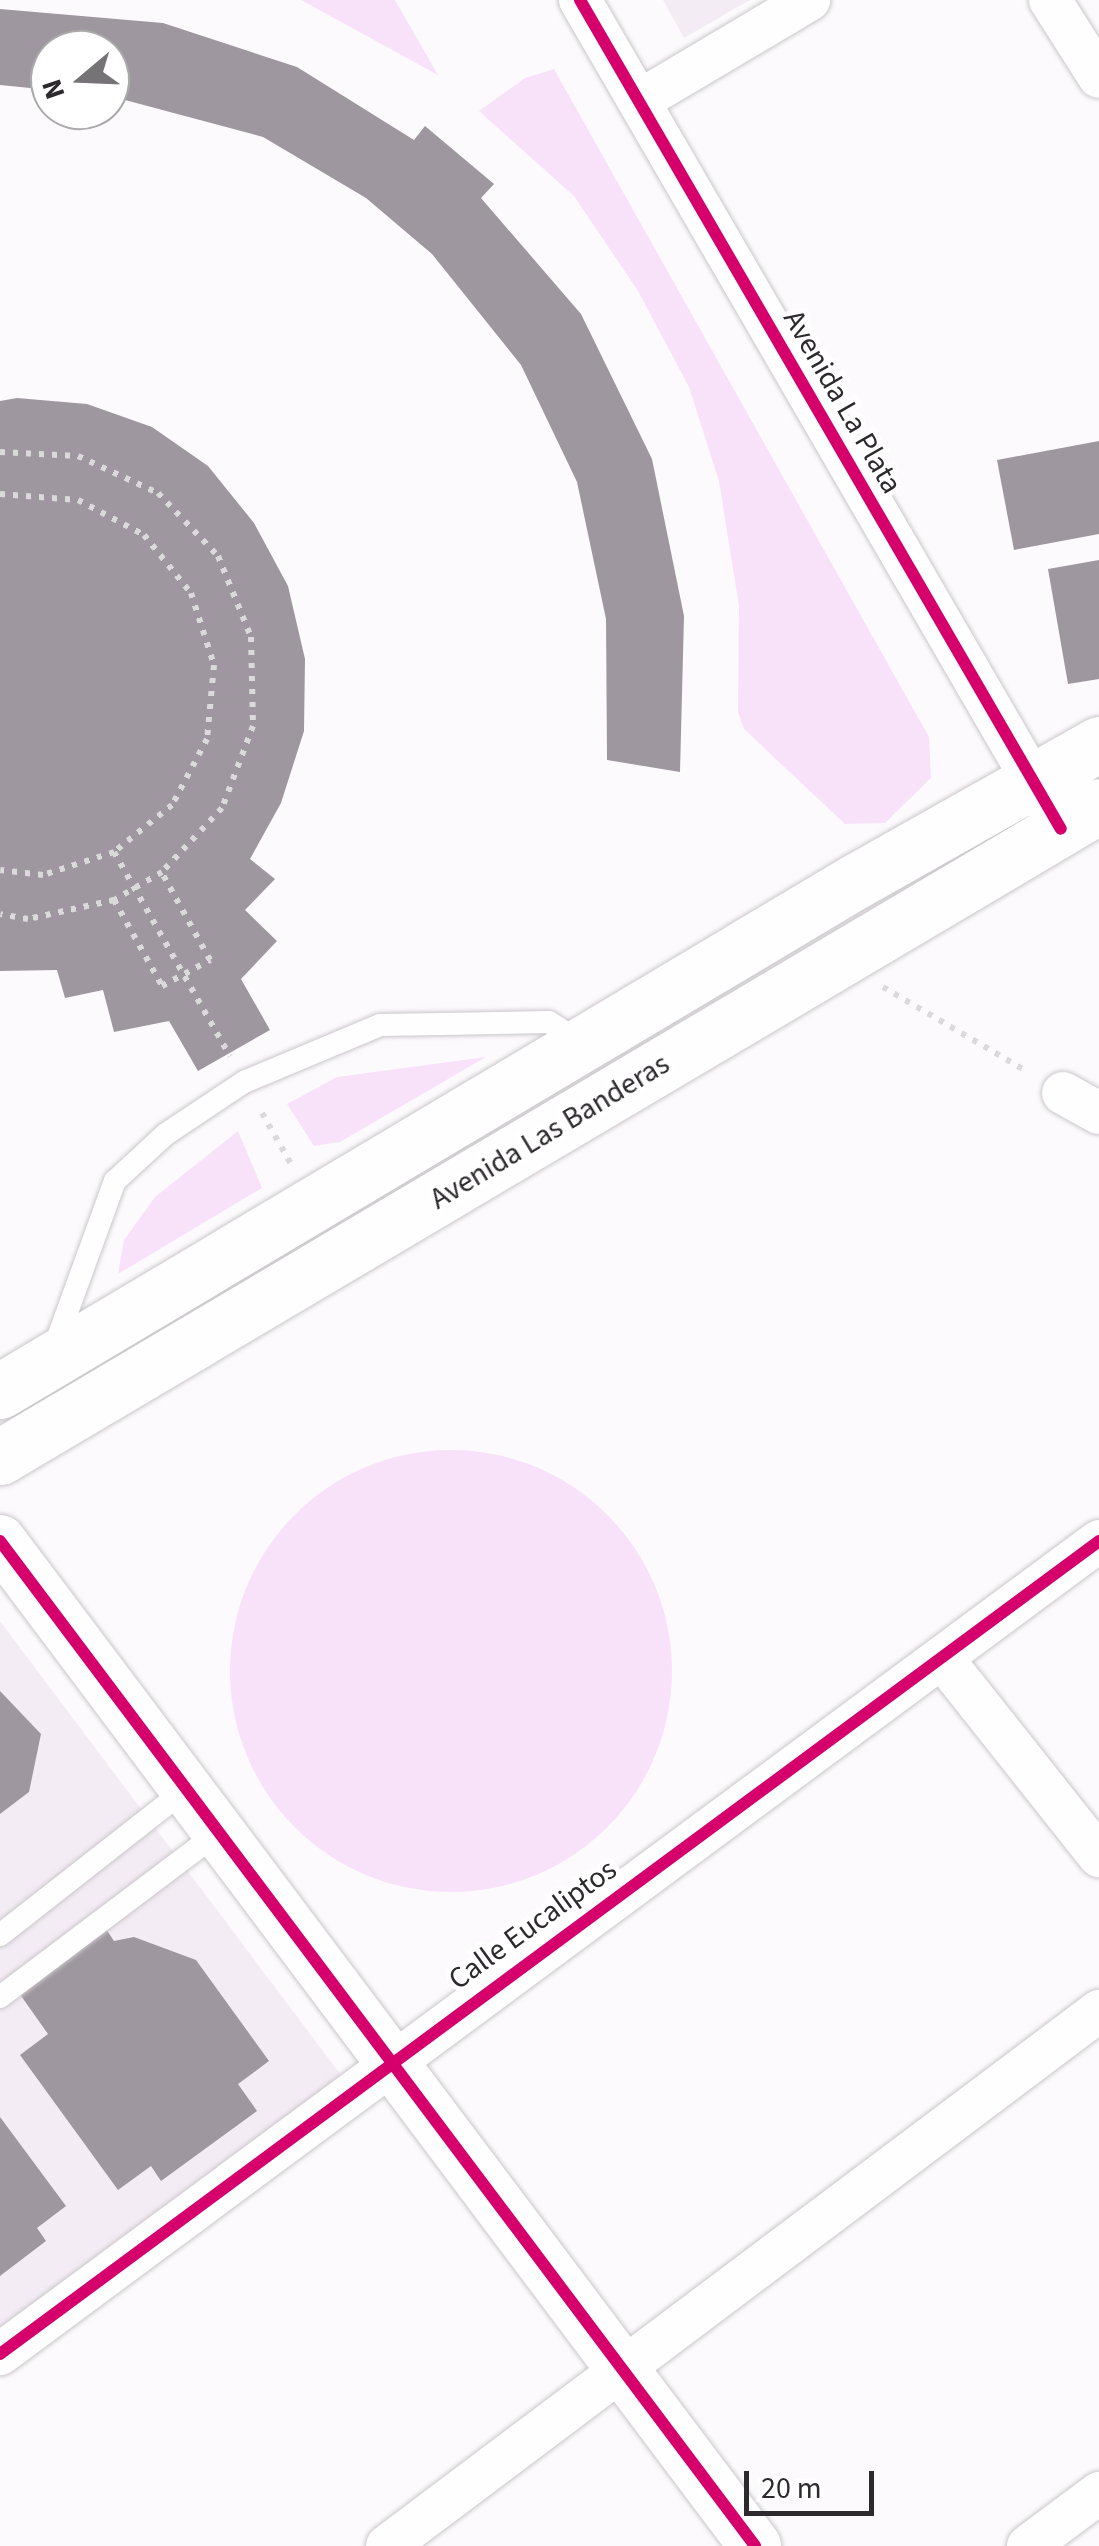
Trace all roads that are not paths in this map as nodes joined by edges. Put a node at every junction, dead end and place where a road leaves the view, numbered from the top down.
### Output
1 (580, 0) edge
2 (809, 0) edge
3 (1050, 0) edge
4 (1099, 77) edge
5 (638, 101) junction
6 (1099, 744) edge
7 (1034, 782) junction
8 (1080, 818) edge
9 (584, 1044) junction
10 (50, 1362) junction
11 (0, 1391) edge
12 (0, 1457) edge
13 (0, 1541) edge
14 (1099, 1541) edge
15 (942, 1658) junction
16 (186, 1789) junction
17 (219, 1832) junction
18 (1099, 1856) edge
19 (0, 1935) edge
20 (0, 1996) edge
21 (1099, 2011) edge
22 (390, 2060) junction
23 (0, 2354) edge
24 (622, 2369) junction
25 (1099, 2493) edge
26 (387, 2546) edge
27 (755, 2546) edge
28 (1028, 2546) edge

1 - 5 street, Avenida La Plata
2 - 5 street
3 - 4 street
5 - 7 street, Avenida La Plata
6 - 7 main road, Avenida Las Banderas
7 - 8 street, Avenida La Plata
7 - 9 main road, Avenida Las Banderas
8 - 12 main road, Avenida Las Banderas
9 - 10 main road, Avenida Las Banderas
9 - 10 lane
10 - 11 main road, Avenida Las Banderas
13 - 16 street
14 - 15 street, Calle Eucaliptos
15 - 18 street
15 - 22 street, Calle Eucaliptos
16 - 17 street
16 - 19 lane
17 - 20 lane
17 - 22 street
21 - 24 street
22 - 23 street, Calle Eucaliptos
22 - 24 street
24 - 26 street
24 - 27 street
25 - 28 street

